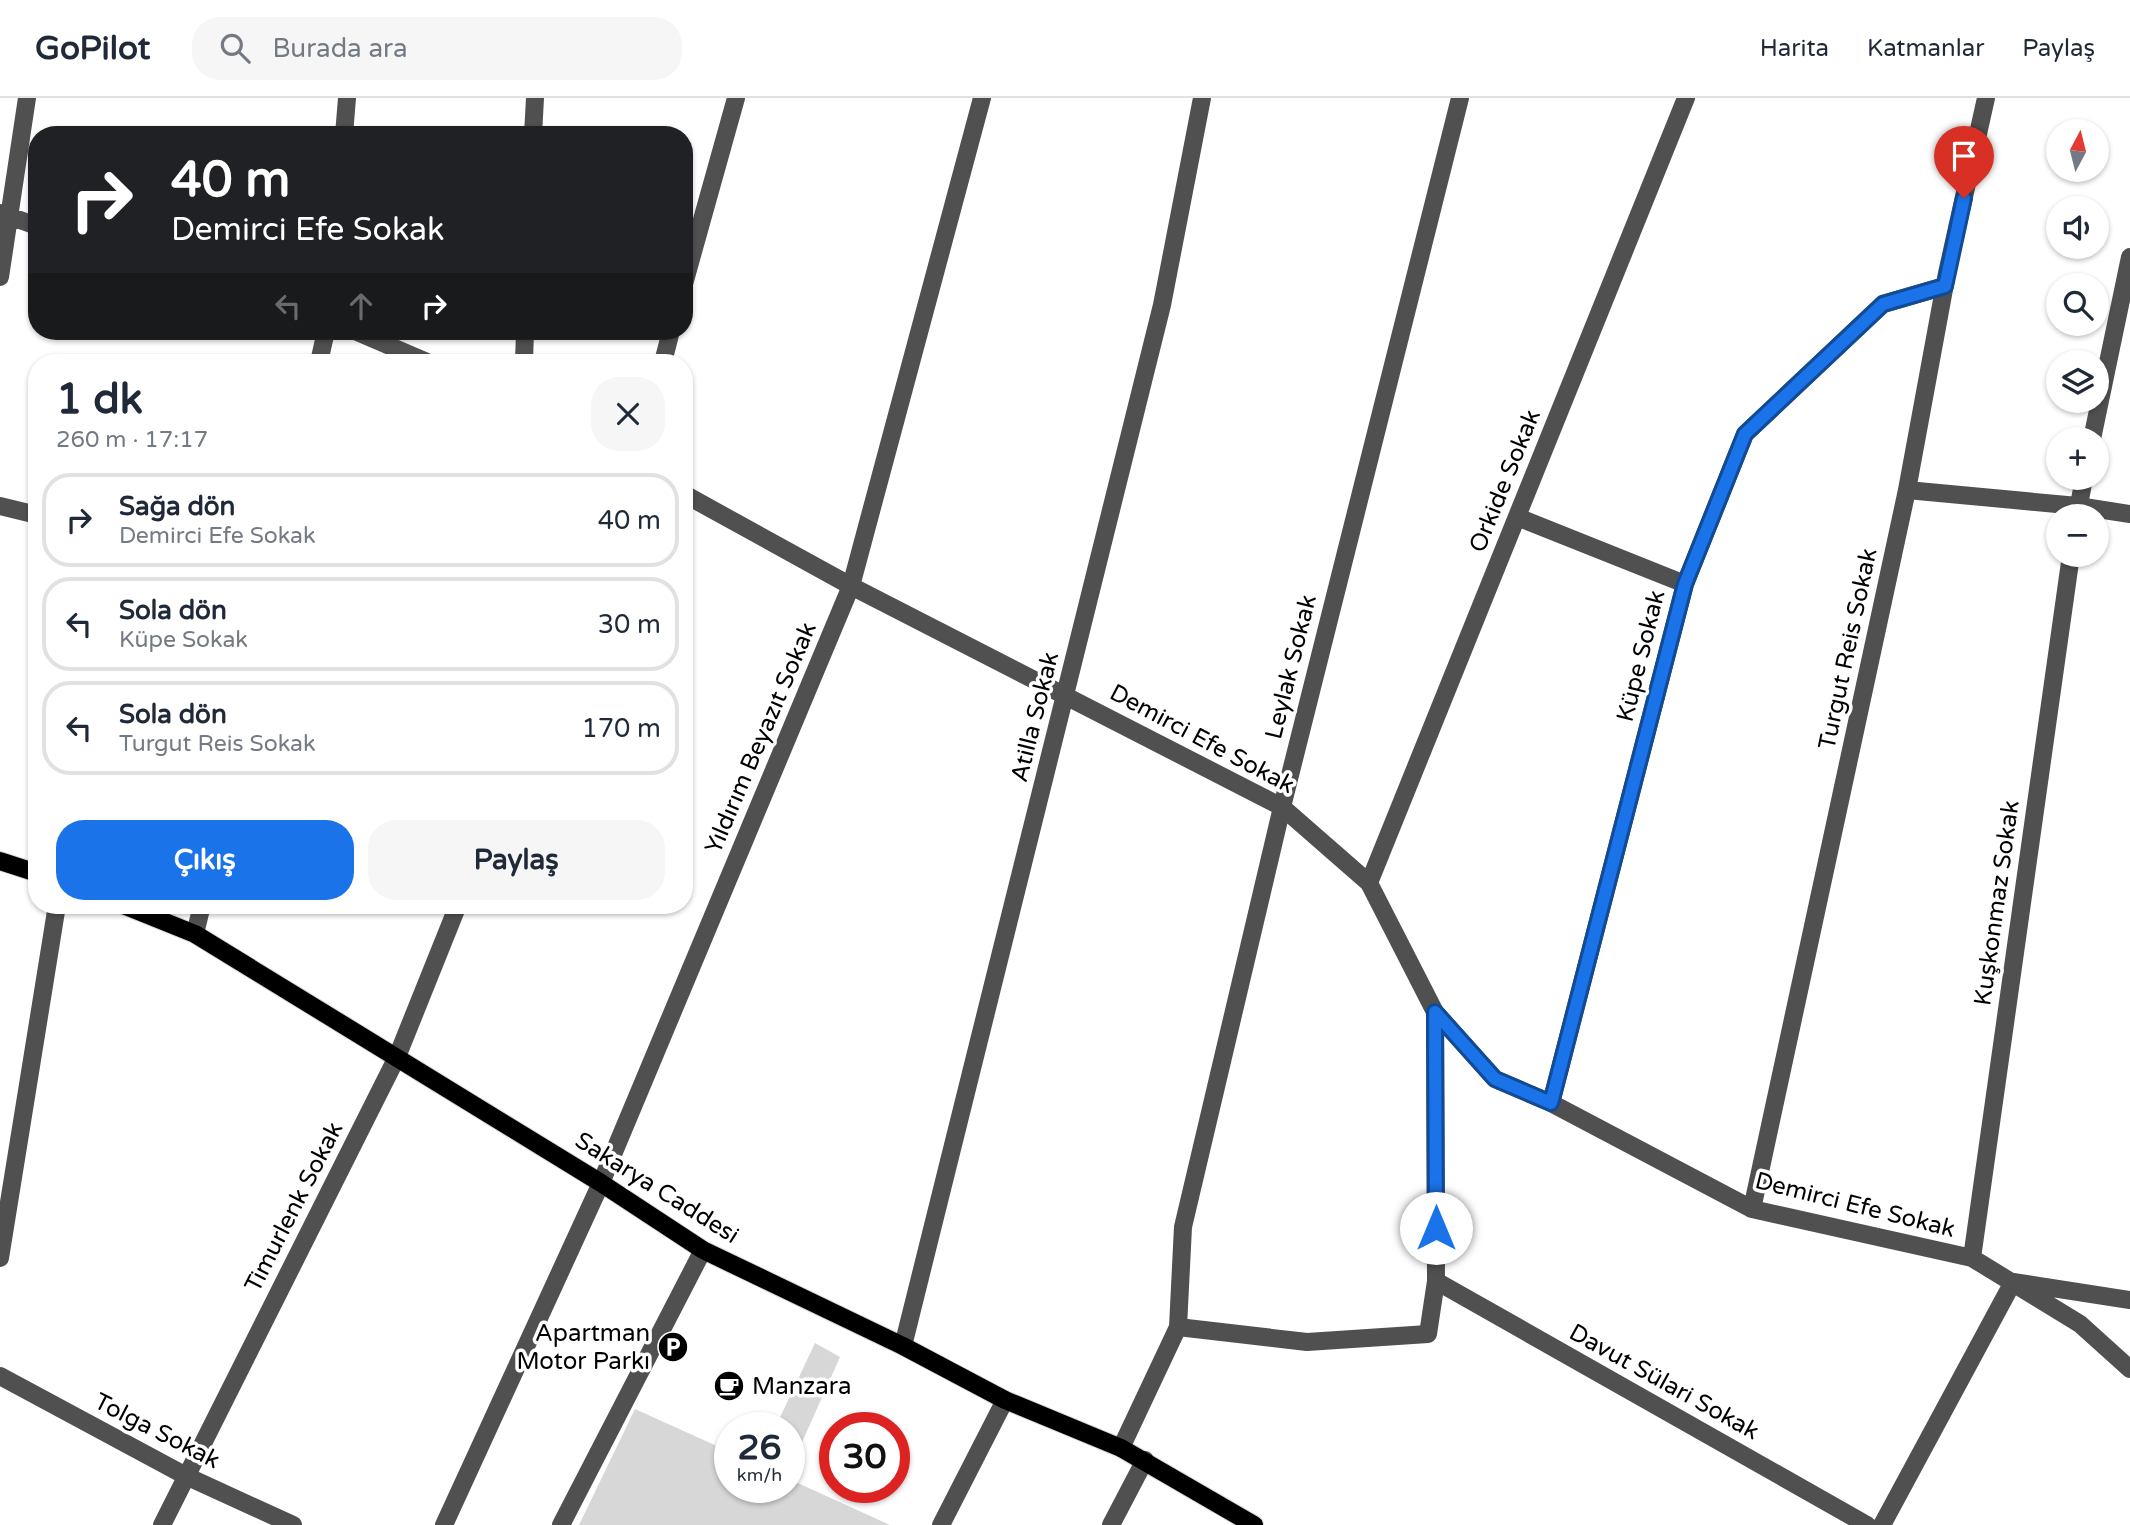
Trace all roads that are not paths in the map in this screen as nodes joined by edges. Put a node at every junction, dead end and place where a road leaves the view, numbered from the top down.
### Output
1 (27, 98) edge
2 (347, 98) edge
3 (534, 98) edge
4 (736, 98) edge
5 (982, 98) edge
6 (1202, 98) edge
7 (1460, 98) edge
8 (1686, 98) edge
9 (1986, 98) edge
10 (345, 126) edge
11 (533, 126) edge
12 (5, 215) edge
13 (28, 223) edge
14 (693, 252) edge
15 (2130, 257) edge
16 (0, 277) edge
17 (1945, 286) junction
18 (376, 340) edge
19 (408, 354) edge
20 (2095, 427) edge
21 (1908, 490) junction
22 (693, 499) edge
23 (0, 506) edge
24 (2046, 507) edge
25 (28, 513) edge
26 (2109, 513) edge
27 (2130, 514) edge
28 (1517, 517) junction
29 (2069, 567) edge
30 (1685, 584) junction
31 (851, 586) junction
32 (1066, 695) junction
33 (1282, 807) junction
34 (0, 862) edge
35 (28, 870) edge
36 (1368, 883) junction
37 (56, 914) edge
38 (145, 914) edge
39 (200, 914) edge
40 (454, 914) edge
41 (195, 934) junction
42 (1435, 1012) junction
43 (397, 1057) junction
44 (1551, 1103) junction
45 (601, 1183) junction
46 (1752, 1209) junction
47 (703, 1250) junction
48 (0, 1258) edge
49 (1972, 1258) junction
50 (1436, 1281) junction
51 (2013, 1282) junction
52 (2130, 1300) edge
53 (1178, 1327) junction
54 (903, 1346) junction
55 (2130, 1369) edge
56 (0, 1376) edge
57 (1005, 1400) junction
58 (1122, 1448) junction
59 (1145, 1460) junction
60 (186, 1476) junction
61 (162, 1525) edge
62 (293, 1525) edge
63 (444, 1525) edge
64 (561, 1525) edge
65 (941, 1525) edge
66 (1111, 1525) edge
67 (1254, 1525) edge
68 (1867, 1525) edge
69 (1882, 1525) edge

1 - 12 street
2 - 10 street
3 - 11 street
4 - 14 street
5 - 31 street, Yıldırım Beyazıt Sokak
6 - 32 street, Atilla Sokak
7 - 33 street, Leylak Sokak
8 - 28 street, Orkide Sokak
9 - 17 street, Turgut Reis Sokak
12 - 13 street
12 - 16 street
15 - 20 street
17 - 21 street, Turgut Reis Sokak
17 - 30 street, Küpe Sokak
18 - 19 street
21 - 24 street
21 - 46 street, Turgut Reis Sokak
22 - 31 street, Demirci Efe Sokak
23 - 25 street
26 - 27 street
28 - 30 street
28 - 36 street, Orkide Sokak
29 - 49 street, Kuşkonmaz Sokak
30 - 44 street, Küpe Sokak
31 - 32 street, Demirci Efe Sokak
31 - 45 street, Yıldırım Beyazıt Sokak
32 - 33 street, Demirci Efe Sokak
32 - 54 street, Atilla Sokak
33 - 36 street, Demirci Efe Sokak
33 - 53 street, Leylak Sokak
34 - 35 main road
36 - 42 street, Demirci Efe Sokak
37 - 48 street
38 - 41 main road, Sakarya Caddesi
39 - 41 street
40 - 43 street, Timurlenk Sokak
41 - 43 main road, Sakarya Caddesi
42 - 44 street, Demirci Efe Sokak
42 - 50 street
43 - 45 main road, Sakarya Caddesi
43 - 60 street, Timurlenk Sokak
44 - 46 street, Demirci Efe Sokak
45 - 47 main road, Sakarya Caddesi
45 - 63 street, Yıldırım Beyazıt Sokak
46 - 49 street, Demirci Efe Sokak
47 - 54 main road, Sakarya Caddesi
47 - 64 street
49 - 51 street, Demirci Efe Sokak
50 - 53 street
50 - 68 street, Davut Sülari Sokak
51 - 52 street
51 - 55 street, Demirci Efe Sokak
51 - 69 street
53 - 58 street, Leylak Sokak
54 - 57 main road, Sakarya Caddesi
56 - 60 street, Tolga Sokak
57 - 58 main road, Sakarya Caddesi
57 - 65 street
58 - 59 main road, Sakarya Caddesi
59 - 66 street
59 - 67 main road, Sakarya Caddesi
60 - 61 street, Timurlenk Sokak
60 - 62 street, Tolga Sokak

